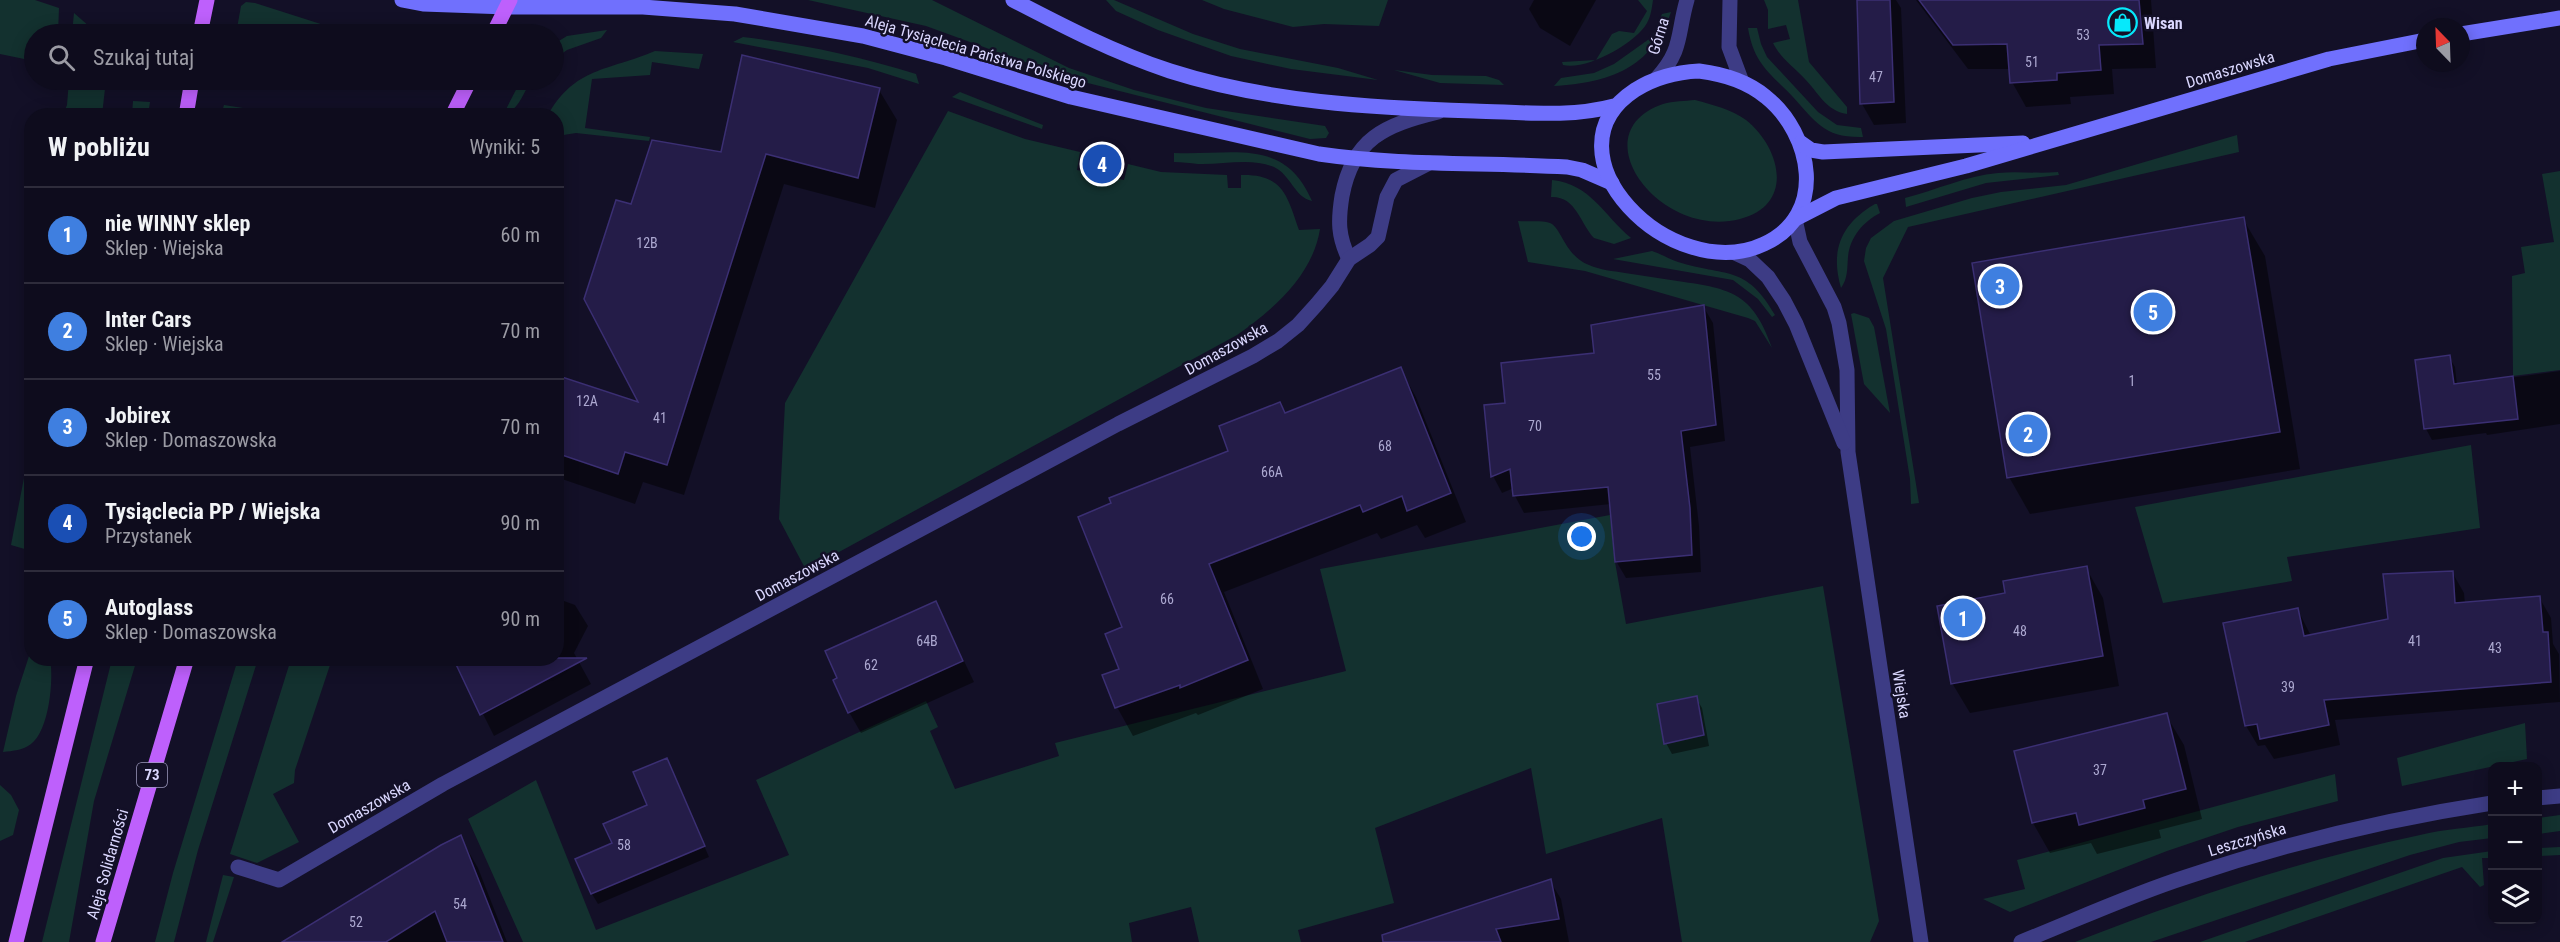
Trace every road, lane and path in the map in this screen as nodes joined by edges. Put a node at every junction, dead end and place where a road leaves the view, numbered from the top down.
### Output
1 (207, 0) edge
2 (402, 0) edge
3 (1013, 0) edge
4 (1687, 0) edge
5 (1730, 0) edge
6 (509, 3) edge
7 (2560, 18) edge
8 (202, 24) edge
9 (498, 24) edge
10 (2470, 33) edge
11 (2416, 42) edge
12 (1657, 78) junction
13 (1742, 82) junction
14 (190, 90) edge
15 (465, 90) edge
16 (1614, 106) junction
17 (187, 108) edge
18 (456, 108) edge
19 (1445, 110) junction
20 (2047, 141) junction
21 (1801, 143) junction
22 (1353, 159) junction
23 (1429, 163) junction
24 (1612, 183) junction
25 (1795, 219) junction
26 (1735, 253) junction
27 (1349, 259) junction
28 (1848, 452) junction
29 (85, 666) edge
30 (186, 666) edge
31 (2560, 796) edge
32 (2542, 798) edge
33 (2488, 804) edge
34 (238, 867) dead end
35 (16, 942) edge
36 (103, 942) edge
37 (1921, 942) edge
38 (2021, 942) edge

1 - 8 main road
2 - 6 street, Aleja Tysiąclecia Państwa Polskiego
3 - 19 street
4 - 12 street, Górna
5 - 13 street
6 - 9 main road
6 - 22 street, Aleja Tysiąclecia Państwa Polskiego
7 - 10 street
11 - 20 street, Domaszowska
12 - 13 street
12 - 16 street
13 - 21 street
14 - 17 main road
15 - 18 main road
16 - 19 street
16 - 24 street
19 - 22 street
20 - 21 street, Domaszowska
20 - 25 street, Domaszowska
21 - 25 street
22 - 23 street, Aleja Tysiąclecia Państwa Polskiego
22 - 27 street
23 - 24 street, Domaszowska
23 - 27 street, Domaszowska
24 - 26 street
25 - 26 street
25 - 28 street, Wiejska
26 - 28 street, Wiejska
27 - 34 street, Domaszowska
28 - 37 street, Wiejska
29 - 35 main road
30 - 36 main road, Aleja Solidarności / 73
31 - 32 street
33 - 38 street, Leszczyńska

